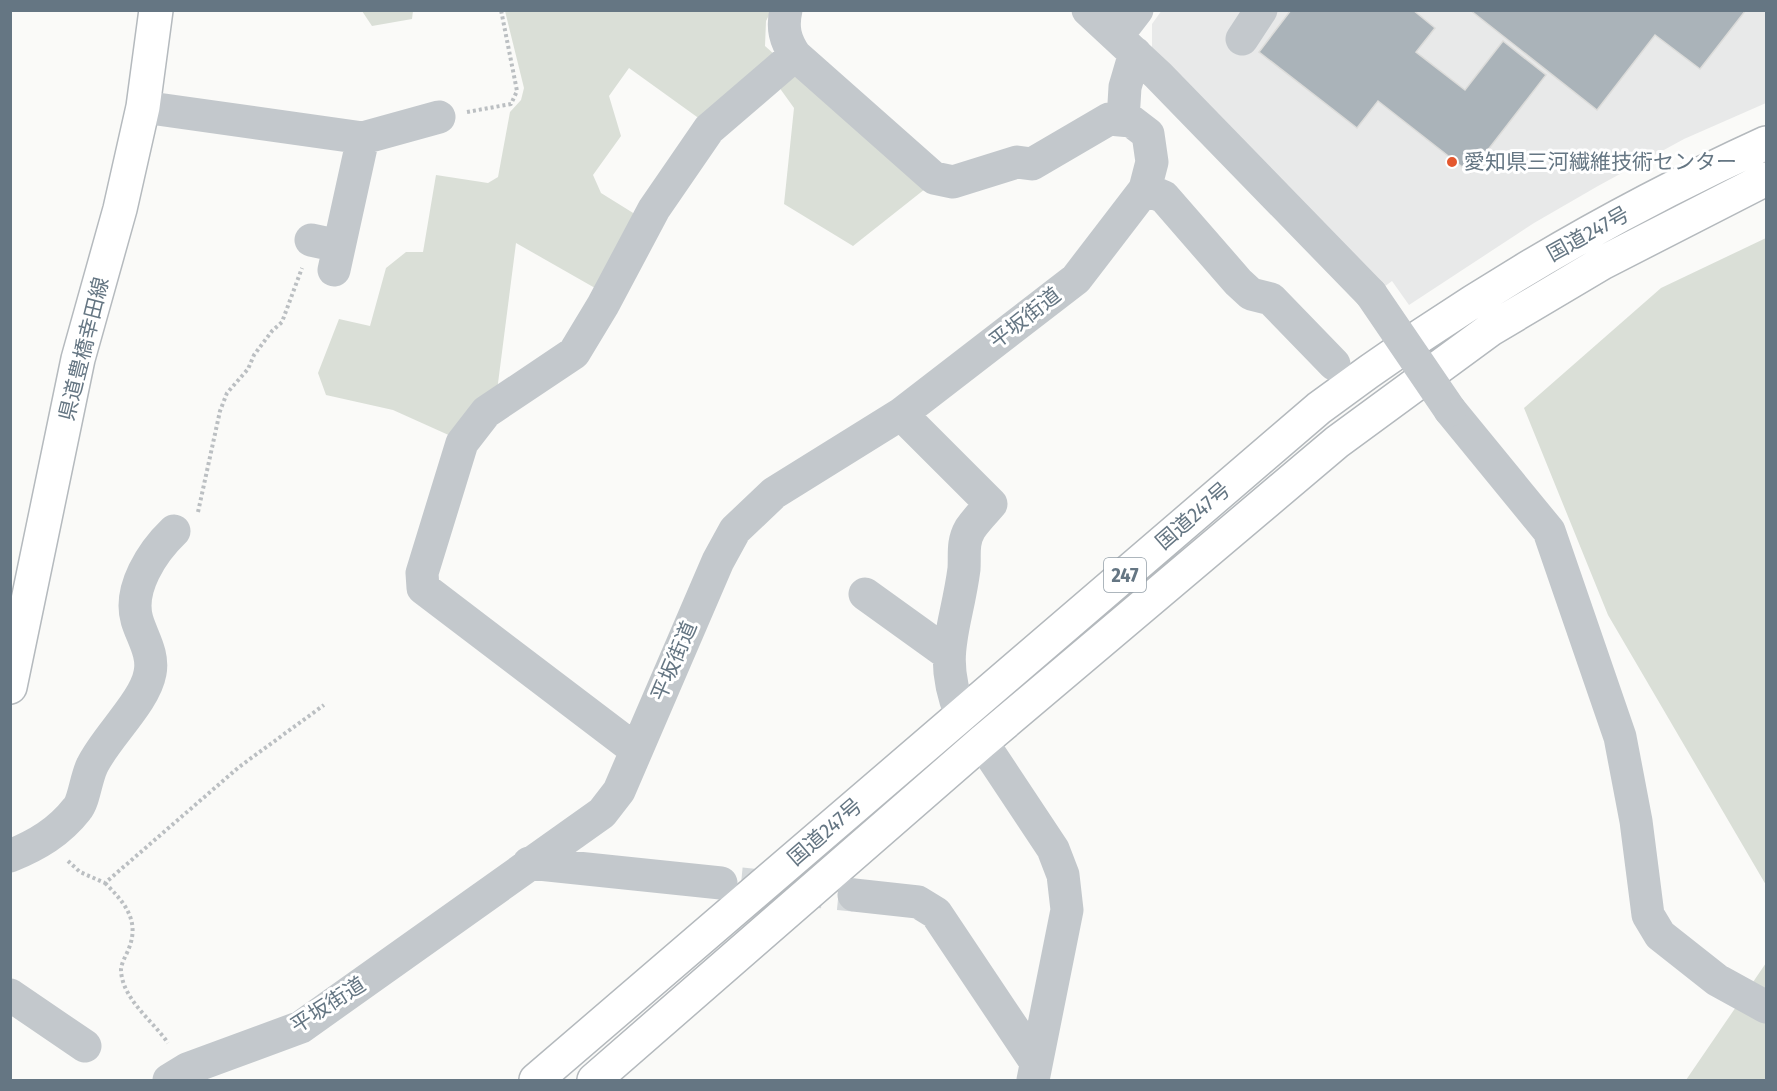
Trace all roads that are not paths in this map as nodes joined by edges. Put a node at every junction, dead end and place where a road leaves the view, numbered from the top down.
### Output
1 (156, 10) edge
2 (786, 10) edge
3 (1088, 10) edge
4 (1137, 10) edge
5 (1261, 10) edge
6 (1242, 39) dead end
7 (1126, 45) junction
8 (795, 55) junction
9 (143, 107) junction
10 (439, 117) road end
11 (1123, 120) junction
12 (363, 138) junction
13 (1767, 143) edge
14 (1767, 179) edge
15 (1145, 189) junction
16 (328, 252) road end
17 (1334, 364) dead end
18 (902, 414) junction
19 (174, 531) road end
20 (865, 594) dead end
21 (947, 653) junction
22 (10, 687) edge
23 (961, 715) junction
24 (982, 742) junction
25 (636, 750) junction
26 (10, 856) edge
27 (529, 863) junction
28 (721, 883) tunnel mouth
29 (854, 895) tunnel mouth
30 (10, 995) edge
31 (1767, 1007) edge
32 (85, 1046) dead end
33 (1034, 1071) edge
34 (178, 1075) edge
35 (536, 1080) edge
36 (594, 1080) edge

1 - 9 main road, 県道豊橋幸田線
2 - 8 street
3 - 7 street
4 - 7 street
5 - 6 street
7 - 11 street
7 - 31 street, bridge
8 - 11 street
8 - 25 street
9 - 12 street
9 - 22 main road, 県道豊橋幸田線
10 - 12 street
11 - 15 street
12 - 16 street
13 - 23 main road, 国道247号 / 247
14 - 24 main road, 国道247号 / 247
15 - 17 street
15 - 18 street, 平坂街道
18 - 21 street
18 - 25 street, 平坂街道
19 - 26 street
20 - 21 street
21 - 23 street
23 - 35 main road, 国道247号 / 247
24 - 33 street
24 - 36 main road, 国道247号 / 247
25 - 27 street, 平坂街道
27 - 28 street
27 - 34 street, 平坂街道
29 - 33 street
30 - 32 street

